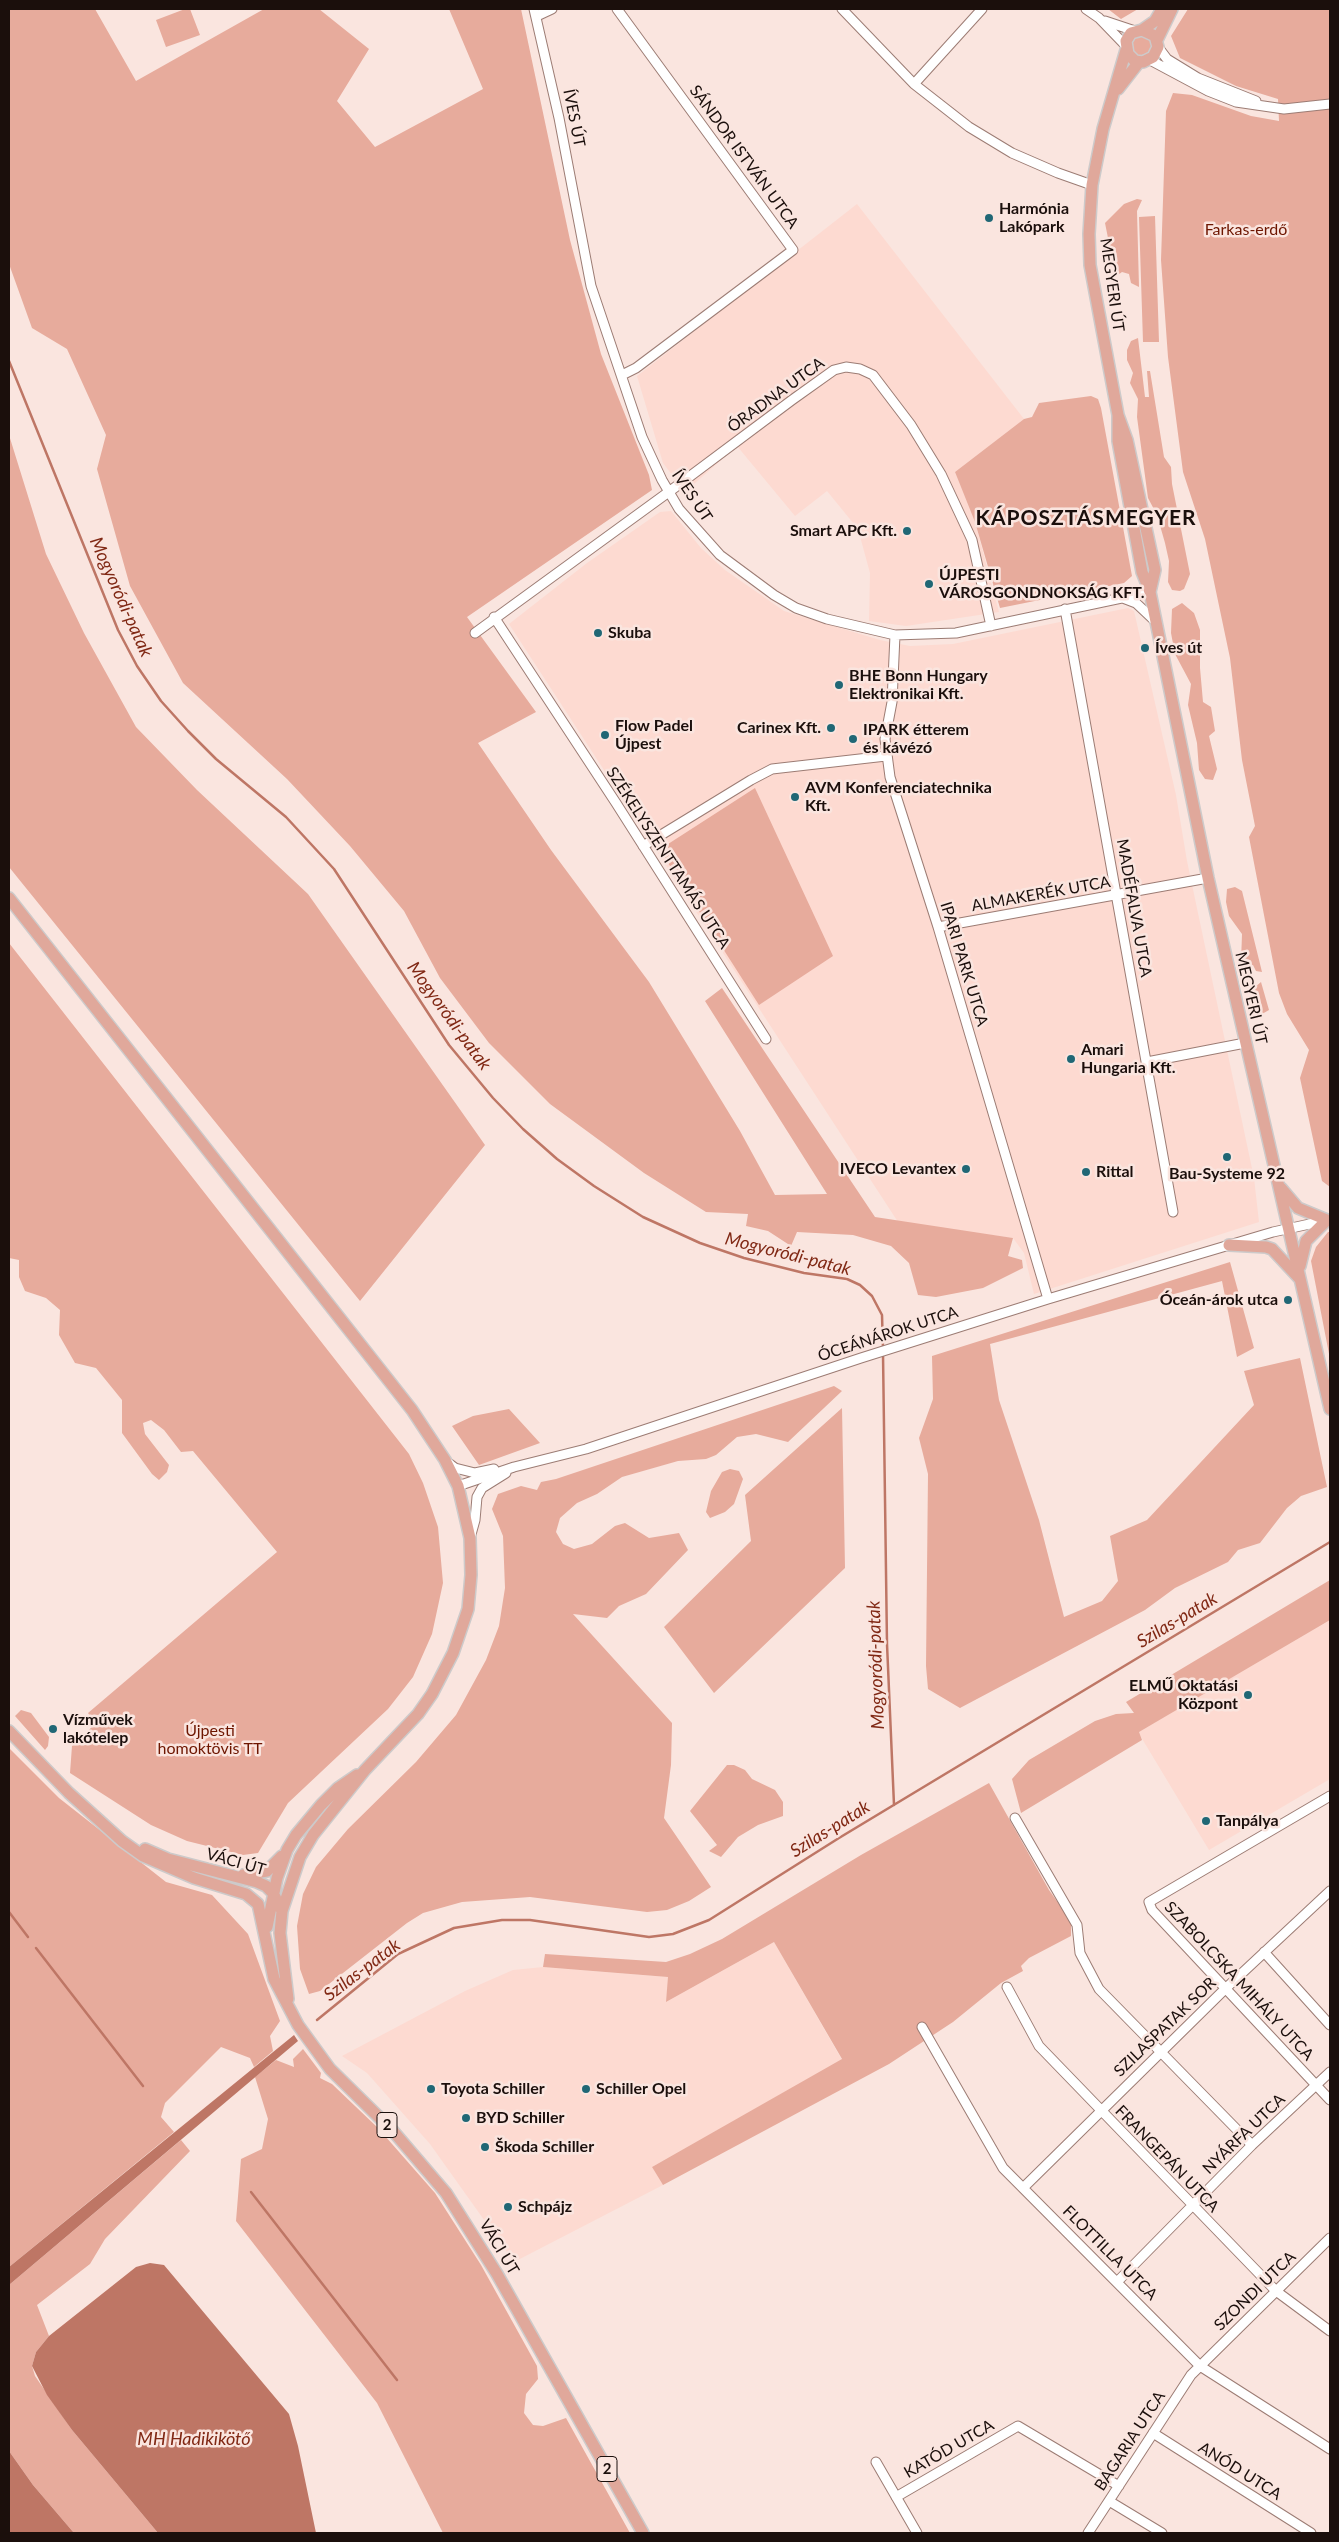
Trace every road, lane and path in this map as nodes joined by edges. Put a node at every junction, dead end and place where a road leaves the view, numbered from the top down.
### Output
1 (552, 9) edge
2 (617, 9) edge
3 (842, 9) edge
4 (982, 9) edge
5 (1086, 9) edge
6 (1162, 9) edge
7 (1172, 9) edge
8 (535, 12) edge
9 (1099, 18) junction
10 (1139, 30) junction
11 (1158, 43) junction
12 (1126, 48) junction
13 (1145, 61) junction
14 (914, 84) junction
15 (1111, 101) junction
16 (1330, 104) edge
17 (1275, 108) junction
18 (1092, 185) junction
19 (622, 375) junction
20 (668, 492) junction
21 (1150, 592) junction
22 (1120, 597) junction
23 (1065, 609) junction
24 (494, 617) junction
25 (1154, 620) junction
26 (991, 626) junction
27 (475, 632) dead end
28 (895, 635) junction
29 (886, 756) junction
30 (643, 846) junction
31 (1208, 878) junction
32 (1116, 896) junction
33 (9, 898) edge
34 (938, 927) junction
35 (766, 1039) dead end
36 (1245, 1043) junction
37 (1147, 1062) junction
38 (1276, 1177) junction
39 (1173, 1212) dead end
40 (1329, 1220) edge
41 (1288, 1227) junction
42 (1229, 1245) junction
43 (1300, 1279) junction
44 (1048, 1299) junction
45 (1330, 1409) edge
46 (445, 1460) junction
47 (514, 1468) junction
48 (458, 1486) junction
49 (470, 1538) junction
50 (9, 1731) edge
51 (365, 1770) junction
52 (1330, 1796) edge
53 (1015, 1818) dead end
54 (111, 1829) junction
55 (287, 1850) junction
56 (229, 1873) junction
57 (290, 1883) junction
58 (222, 1886) junction
59 (273, 1893) junction
60 (1330, 1893) edge
61 (282, 1911) junction
62 (266, 1934) junction
63 (1264, 1952) junction
64 (1007, 1987) dead end
65 (1225, 1989) junction
66 (289, 2005) junction
67 (1330, 2025) edge
68 (922, 2027) dead end
69 (1160, 2054) junction
70 (1330, 2072) edge
71 (1316, 2085) junction
72 (1330, 2100) edge
73 (1100, 2111) junction
74 (1252, 2145) junction
75 (1023, 2188) junction
76 (1192, 2206) junction
77 (1330, 2238) edge
78 (1117, 2282) junction
79 (1276, 2292) junction
80 (1330, 2331) edge
81 (1200, 2366) junction
82 (1153, 2433) junction
83 (1330, 2449) edge
84 (876, 2462) dead end
85 (1119, 2486) junction
86 (896, 2497) junction
87 (1109, 2501) junction
88 (643, 2533) edge
89 (917, 2533) edge
90 (1088, 2533) edge
91 (1162, 2533) edge
92 (1311, 2533) edge

1 - 8 street
2 - 19 street, SÁNDOR ISTVÁN UTCA
3 - 14 street
4 - 14 street
5 - 9 street
6 - 10 main road, MEGYERI ÚT
7 - 11 main road, MEGYERI ÚT
8 - 19 street, ÍVES ÚT
9 - 10 street
9 - 12 street
10 - 11 main road
10 - 12 main road, MEGYERI ÚT
11 - 13 main road, MEGYERI ÚT
11 - 17 street
12 - 13 main road
12 - 15 main road, MEGYERI ÚT
13 - 15 main road, MEGYERI ÚT
13 - 17 street
14 - 18 street
15 - 18 main road, MEGYERI ÚT
16 - 17 street
18 - 21 main road, MEGYERI ÚT
19 - 20 street, ÍVES ÚT
20 - 24 street, ÓRADNA UTCA
20 - 26 street, ÓRADNA UTCA
20 - 28 street, ÍVES ÚT
21 - 22 street, ÍVES ÚT
21 - 25 main road, MEGYERI ÚT
22 - 23 street, ÍVES ÚT
22 - 25 street
23 - 26 street, ÍVES ÚT
23 - 32 street, MADÉFALVA UTCA
24 - 27 street, ÓRADNA UTCA
24 - 30 street, SZÉKELYSZENTTAMÁS UTCA
25 - 31 main road, MEGYERI ÚT
26 - 28 street, ÍVES ÚT
28 - 29 street, IPARI PARK UTCA
29 - 30 street
29 - 34 street, IPARI PARK UTCA
30 - 35 street, SZÉKELYSZENTTAMÁS UTCA
31 - 32 street, ALMAKERÉK UTCA
31 - 36 main road, MEGYERI ÚT
32 - 34 street, ALMAKERÉK UTCA
32 - 37 street, MADÉFALVA UTCA
33 - 46 main road
34 - 44 street, IPARI PARK UTCA
36 - 37 street
36 - 38 main road, MEGYERI ÚT
37 - 39 street, MADÉFALVA UTCA
38 - 40 main road
38 - 41 main road, MEGYERI ÚT
40 - 41 street, ÓCEÁNÁROK UTCA
40 - 43 main road
41 - 42 street, ÓCEÁNÁROK UTCA
41 - 43 main road, MEGYERI ÚT
42 - 43 main road
42 - 44 street, ÓCEÁNÁROK UTCA
43 - 45 main road, MEGYERI ÚT
44 - 47 street, ÓCEÁNÁROK UTCA
46 - 47 street
46 - 48 main road
47 - 48 street, ÓCEÁNÁROK UTCA
47 - 49 street
48 - 49 main road
49 - 51 main road
50 - 54 main road, VÁCI ÚT / 2
51 - 55 main road
51 - 57 main road
52 - 65 street, SZABOLCSKA MIHÁLY UTCA
53 - 69 street
54 - 56 main road, VÁCI ÚT / 2
54 - 58 main road, VÁCI ÚT / 2
55 - 56 main road
55 - 59 main road
56 - 59 main road, VÁCI ÚT / 2
57 - 59 main road
57 - 61 main road
58 - 59 main road
58 - 62 main road, VÁCI ÚT / 2
59 - 61 main road, VÁCI ÚT
59 - 62 main road
60 - 63 street, SZILASPATAK SOR
61 - 66 main road, VÁCI ÚT / 2
62 - 66 main road, VÁCI ÚT / 2
63 - 65 street, SZILASPATAK SOR
63 - 67 street
64 - 73 street, FRANGEPÁN UTCA
65 - 69 street, SZILASPATAK SOR
65 - 71 street, SZABOLCSKA MIHÁLY UTCA
66 - 88 main road, VÁCI ÚT / 2
68 - 75 street, FLOTTILLA UTCA
69 - 73 street, SZILASPATAK SOR
69 - 74 street
70 - 71 street, NYÁRFA UTCA
71 - 72 street, SZABOLCSKA MIHÁLY UTCA
71 - 74 street, NYÁRFA UTCA
73 - 75 street, SZILASPATAK SOR
73 - 76 street, FRANGEPÁN UTCA
74 - 76 street, NYÁRFA UTCA
75 - 78 street, FLOTTILLA UTCA
76 - 78 street, NYÁRFA UTCA
76 - 79 street, FRANGEPÁN UTCA
77 - 79 street, SZONDI UTCA
78 - 81 street, FLOTTILLA UTCA
79 - 80 street, FRANGEPÁN UTCA
79 - 81 street, SZONDI UTCA
81 - 82 street, BAGARIA UTCA
81 - 83 street, FLOTTILLA UTCA
82 - 85 street, BAGARIA UTCA
82 - 92 street, ANÓD UTCA
84 - 86 street
85 - 86 street, KATÓD UTCA
85 - 87 street, BAGARIA UTCA
86 - 89 street
87 - 90 street, BAGARIA UTCA
87 - 91 street

